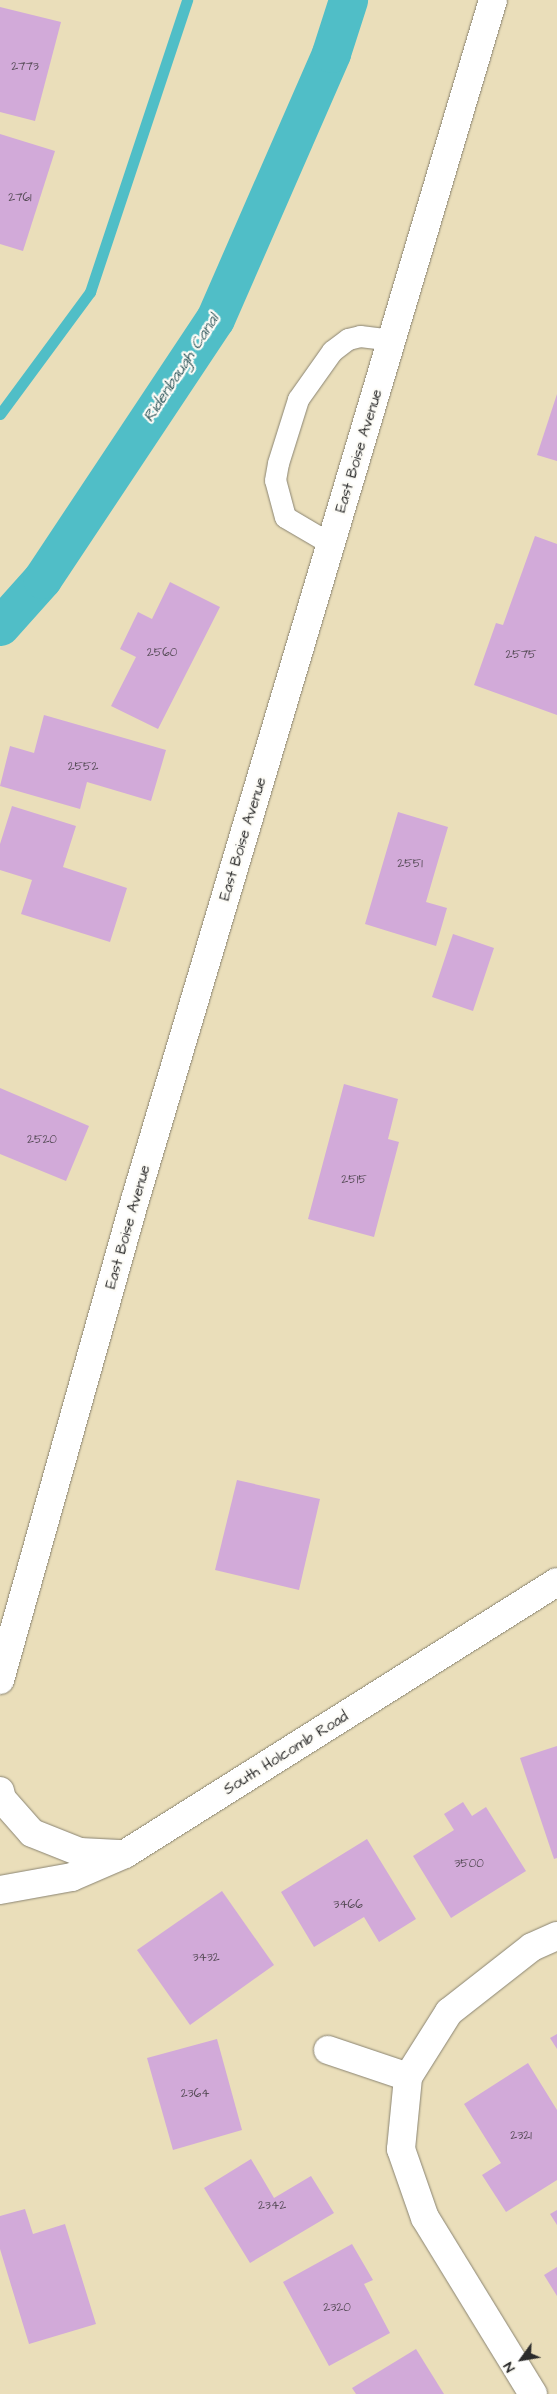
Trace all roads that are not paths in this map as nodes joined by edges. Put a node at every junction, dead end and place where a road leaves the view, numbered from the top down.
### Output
1 (493, 0) edge
2 (392, 340) junction
3 (331, 544) junction
4 (557, 1582) edge
5 (0, 1680) edge
6 (0, 1791) edge
7 (125, 1854) junction
8 (0, 1890) edge
9 (557, 1936) edge
10 (328, 2050) dead end
11 (408, 2077) junction
12 (533, 2394) edge

1 - 2 street, East Boise Avenue
2 - 3 street, East Boise Avenue
2 - 3 lane
3 - 5 street, East Boise Avenue
4 - 7 street, South Holcomb Road
6 - 7 street
7 - 8 street, South Holcomb Road
9 - 11 street
10 - 11 street
11 - 12 street

